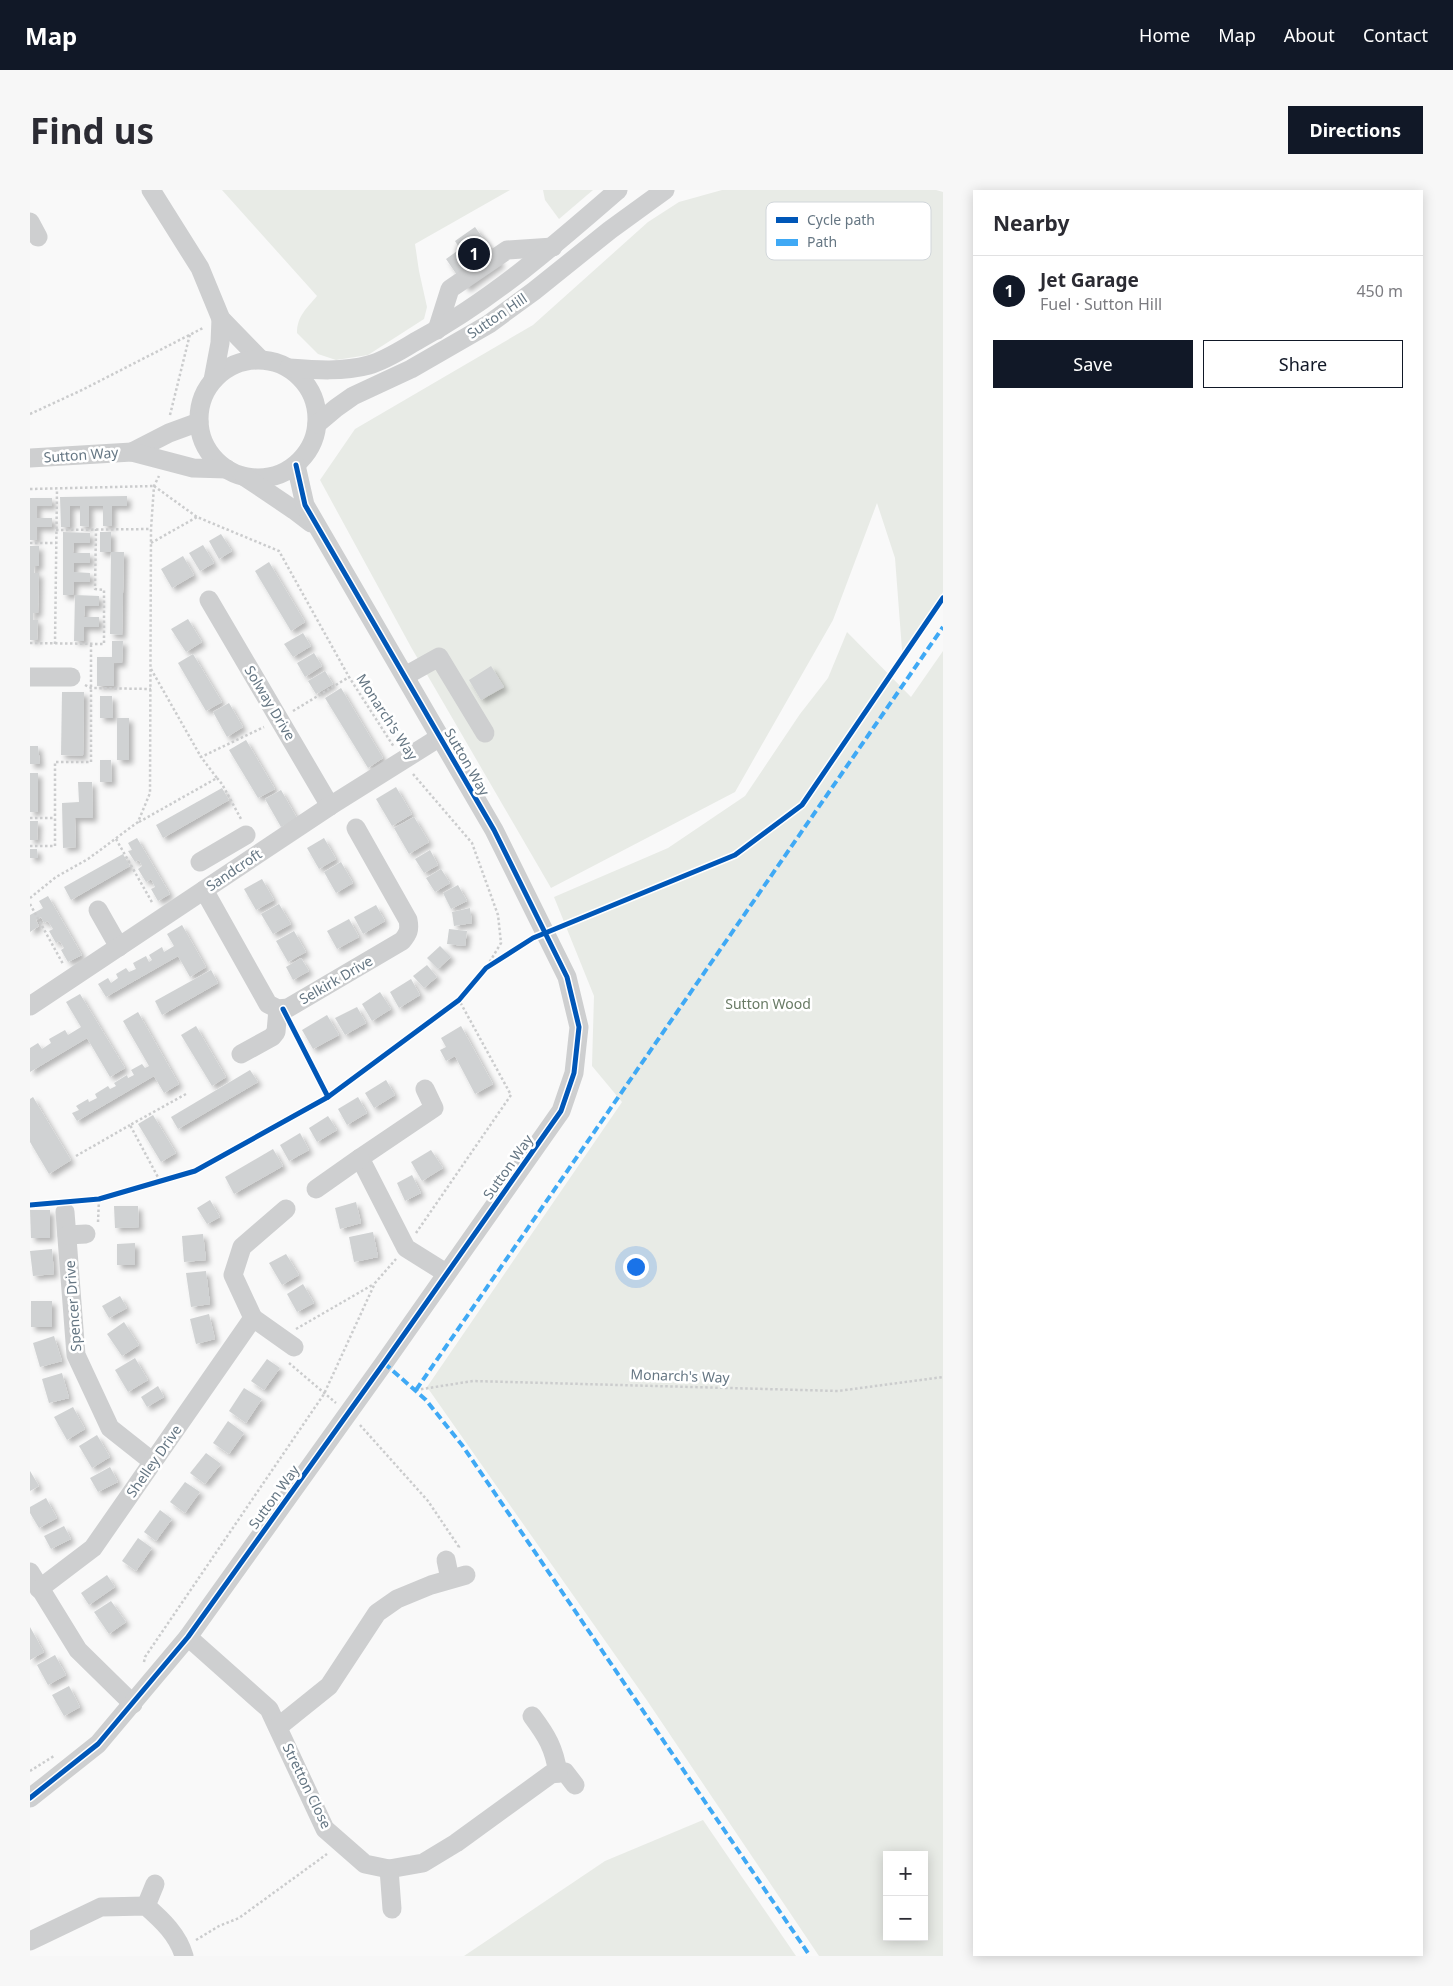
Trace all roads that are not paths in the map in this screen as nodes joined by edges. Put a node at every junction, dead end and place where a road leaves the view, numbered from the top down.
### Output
1 (151, 190) edge
2 (618, 190) edge
3 (665, 190) edge
4 (553, 247) junction
5 (221, 318) junction
6 (437, 330) junction
7 (260, 359) junction
8 (290, 368) junction
9 (213, 380) junction
10 (199, 422) junction
11 (317, 424) junction
12 (132, 452) junction
13 (30, 458) edge
14 (296, 465) junction
15 (227, 469) junction
16 (245, 477) junction
17 (318, 529) junction
18 (209, 600) dead end
19 (404, 676) junction
20 (30, 677) edge
21 (71, 677) road end
22 (485, 733) dead end
23 (440, 737) junction
24 (330, 806) junction
25 (356, 828) dead end
26 (246, 831) road end
27 (208, 888) junction
28 (98, 910) dead end
29 (119, 947) junction
30 (31, 1003) edge
31 (278, 1009) junction
32 (241, 1054) dead end
33 (425, 1089) dead end
34 (360, 1158) junction
35 (316, 1189) dead end
36 (286, 1209) dead end
37 (65, 1212) dead end
38 (446, 1273) junction
39 (253, 1318) junction
40 (294, 1347) road end
41 (153, 1462) junction
42 (454, 1571) road end
43 (30, 1572) edge
44 (40, 1589) junction
45 (188, 1637) junction
46 (133, 1704) junction
47 (532, 1716) dead end
48 (278, 1727) junction
49 (558, 1773) junction
50 (575, 1785) dead end
51 (30, 1798) edge
52 (389, 1869) junction
53 (155, 1884) dead end
54 (146, 1906) junction
55 (392, 1909) dead end
56 (30, 1941) edge
57 (183, 1952) edge

1 - 5 street
2 - 4 street, Sutton Hill
3 - 11 street, Sutton Hill
4 - 6 street, Sutton Hill
4 - 6 street
5 - 7 street
5 - 9 street
6 - 8 street, Sutton Hill
7 - 8 street
7 - 9 street
8 - 11 street
9 - 10 street
10 - 12 street, Sutton Way
10 - 15 street
11 - 14 street
12 - 13 street, Sutton Way
12 - 15 street, Sutton Way
14 - 16 street
14 - 17 street, Sutton Way
15 - 16 street
16 - 17 street, Sutton Way
17 - 19 street, Sutton Way
18 - 24 street, Solway Drive
19 - 22 street
19 - 23 street, Sutton Way
20 - 21 street
23 - 24 street, Sandcroft
23 - 38 street, Sutton Way
24 - 27 street, Sandcroft
25 - 31 street, Selkirk Drive
26 - 27 street
27 - 29 street, Sandcroft
27 - 31 street
28 - 29 street
29 - 30 street, Sandcroft
31 - 32 street
33 - 34 street
34 - 35 street
34 - 38 street
36 - 39 street
37 - 41 street, Spencer Drive
38 - 45 street, Sutton Way
39 - 40 street
39 - 41 street, Shelley Drive
41 - 44 street, Shelley Drive
42 - 48 street
43 - 44 street
44 - 46 street
45 - 46 street, Sutton Way
45 - 48 street, Stretton Close
46 - 51 street, Sutton Way
47 - 49 street
48 - 52 street, Stretton Close
49 - 50 street
49 - 52 street, Stretton Close
52 - 55 street
53 - 54 street
54 - 56 street
54 - 57 street

